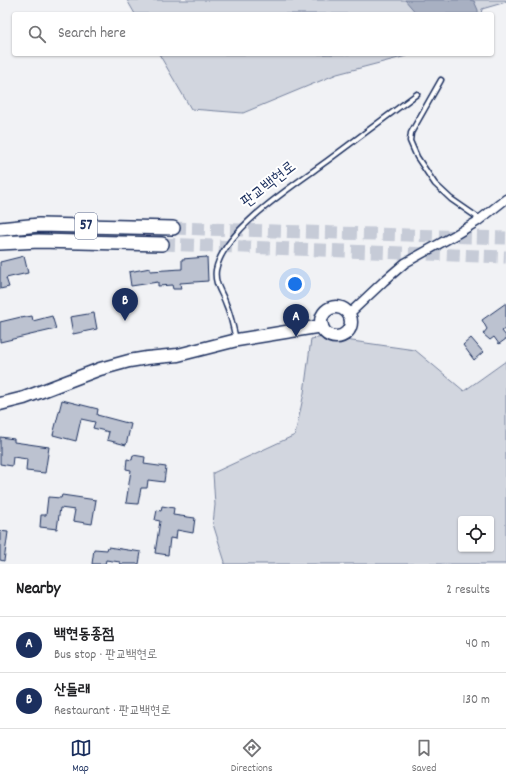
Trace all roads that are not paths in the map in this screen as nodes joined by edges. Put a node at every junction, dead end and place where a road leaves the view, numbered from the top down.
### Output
1 (442, 80) dead end
2 (417, 94) dead end
3 (506, 199) edge
4 (480, 220) junction
5 (173, 228) tunnel mouth
6 (0, 229) edge
7 (0, 243) edge
8 (162, 244) tunnel mouth
9 (349, 314) junction
10 (322, 326) junction
11 (237, 340) junction
12 (0, 404) edge

1 - 4 lane
2 - 11 lane, 판교백현로
3 - 4 street
4 - 9 street
5 - 6 main road, 57
7 - 8 main road, 57
9 - 10 street
9 - 10 street
10 - 11 street
11 - 12 street

